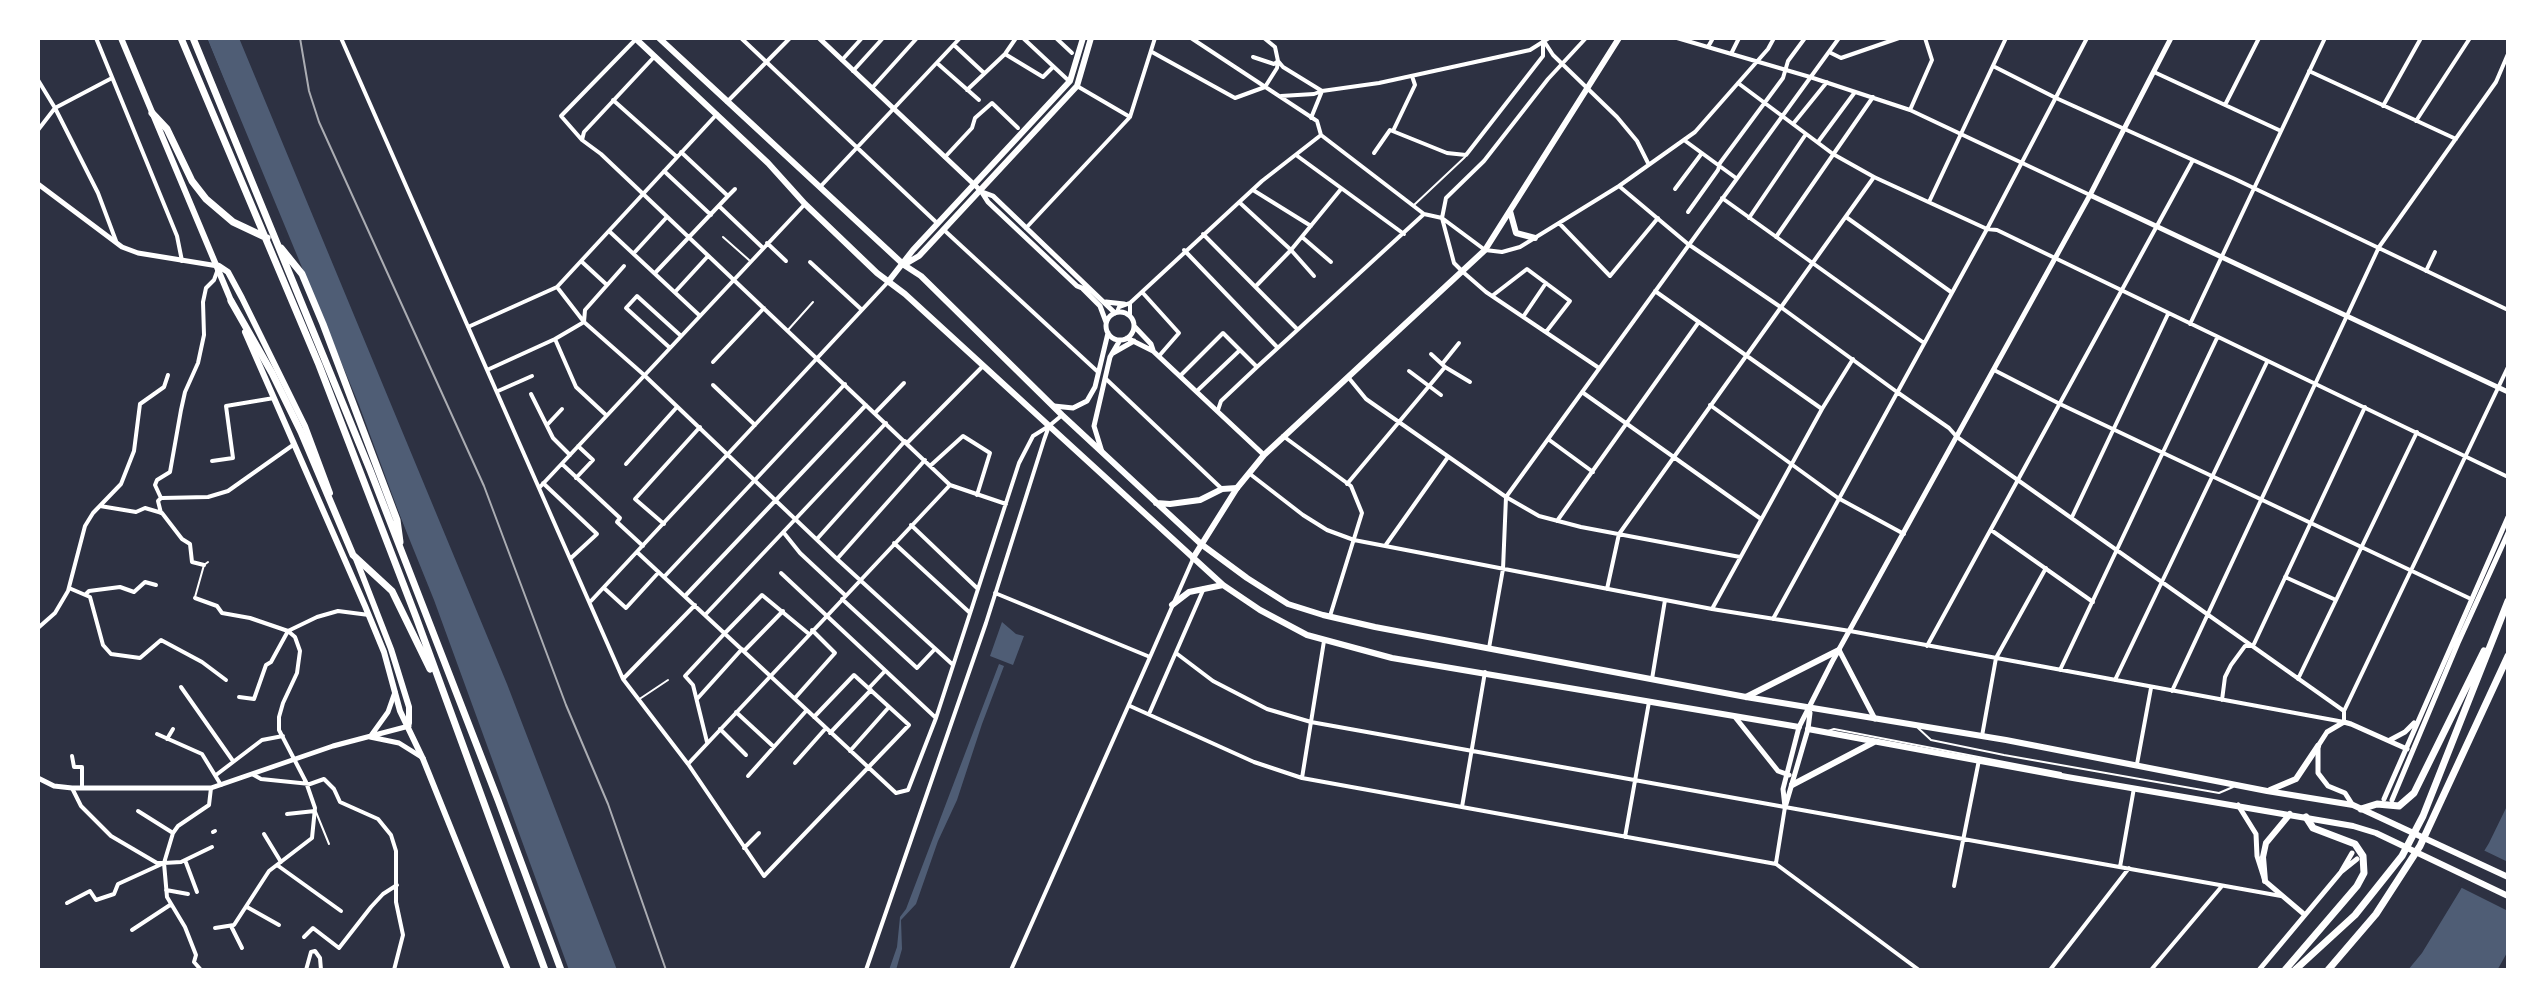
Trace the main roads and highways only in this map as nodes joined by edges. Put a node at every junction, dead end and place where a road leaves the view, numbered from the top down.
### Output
1 (121, 38) edge
2 (181, 38) edge
3 (193, 38) edge
4 (636, 38) edge
5 (659, 38) edge
6 (1083, 38) edge
7 (1091, 38) edge
8 (1619, 38) edge
9 (152, 113) junction
10 (1510, 211) junction
11 (941, 227) junction
12 (1535, 238) road end
13 (904, 265) junction
14 (219, 266) junction
15 (888, 282) junction
16 (231, 301) junction
17 (295, 444) junction
18 (316, 456) junction
19 (1237, 488) junction
20 (1156, 503) junction
21 (337, 509) junction
22 (326, 513) junction
23 (1201, 544) junction
24 (402, 556) junction
25 (1193, 558) junction
26 (1223, 585) junction
27 (2508, 601) edge
28 (1172, 605) road end
29 (2493, 635) junction
30 (1839, 650) road end
31 (2508, 656) edge
32 (1746, 697) junction
33 (450, 712) junction
34 (409, 726) junction
35 (1875, 741) junction
36 (2318, 746) road end
37 (1788, 784) road end
38 (2267, 791) junction
39 (2357, 807) junction
40 (2290, 814) junction
41 (2306, 817) junction
42 (2508, 877) edge
43 (2265, 881) road end
44 (2508, 896) edge
45 (508, 970) edge
46 (545, 970) edge
47 (561, 970) edge
48 (2285, 970) edge
49 (2295, 970) edge
50 (2328, 970) edge

1 - 9 main road
2 - 33 highway
3 - 24 highway
4 - 15 main road
5 - 13 main road
6 - 11 main road
7 - 11 main road
8 - 10 main road
9 - 14 main road
9 - 24 highway
10 - 12 main road
10 - 19 main road
11 - 13 main road
13 - 15 main road
13 - 20 main road
14 - 16 main road
14 - 18 main road
15 - 25 main road
16 - 17 main road
16 - 33 highway
17 - 18 main road
17 - 22 main road
18 - 21 main road
19 - 20 main road
19 - 23 main road
20 - 23 main road
21 - 22 main road
21 - 34 main road
22 - 34 main road
23 - 25 main road
23 - 32 main road
24 - 47 highway
25 - 26 main road
26 - 28 main road
26 - 35 main road
27 - 29 highway
29 - 39 highway
29 - 49 highway
30 - 32 main road
31 - 50 highway
32 - 38 main road
33 - 46 highway
34 - 45 main road
35 - 37 main road
35 - 40 main road
36 - 38 main road
38 - 39 main road
39 - 42 main road
40 - 41 main road
40 - 43 main road
41 - 44 main road
41 - 48 highway

